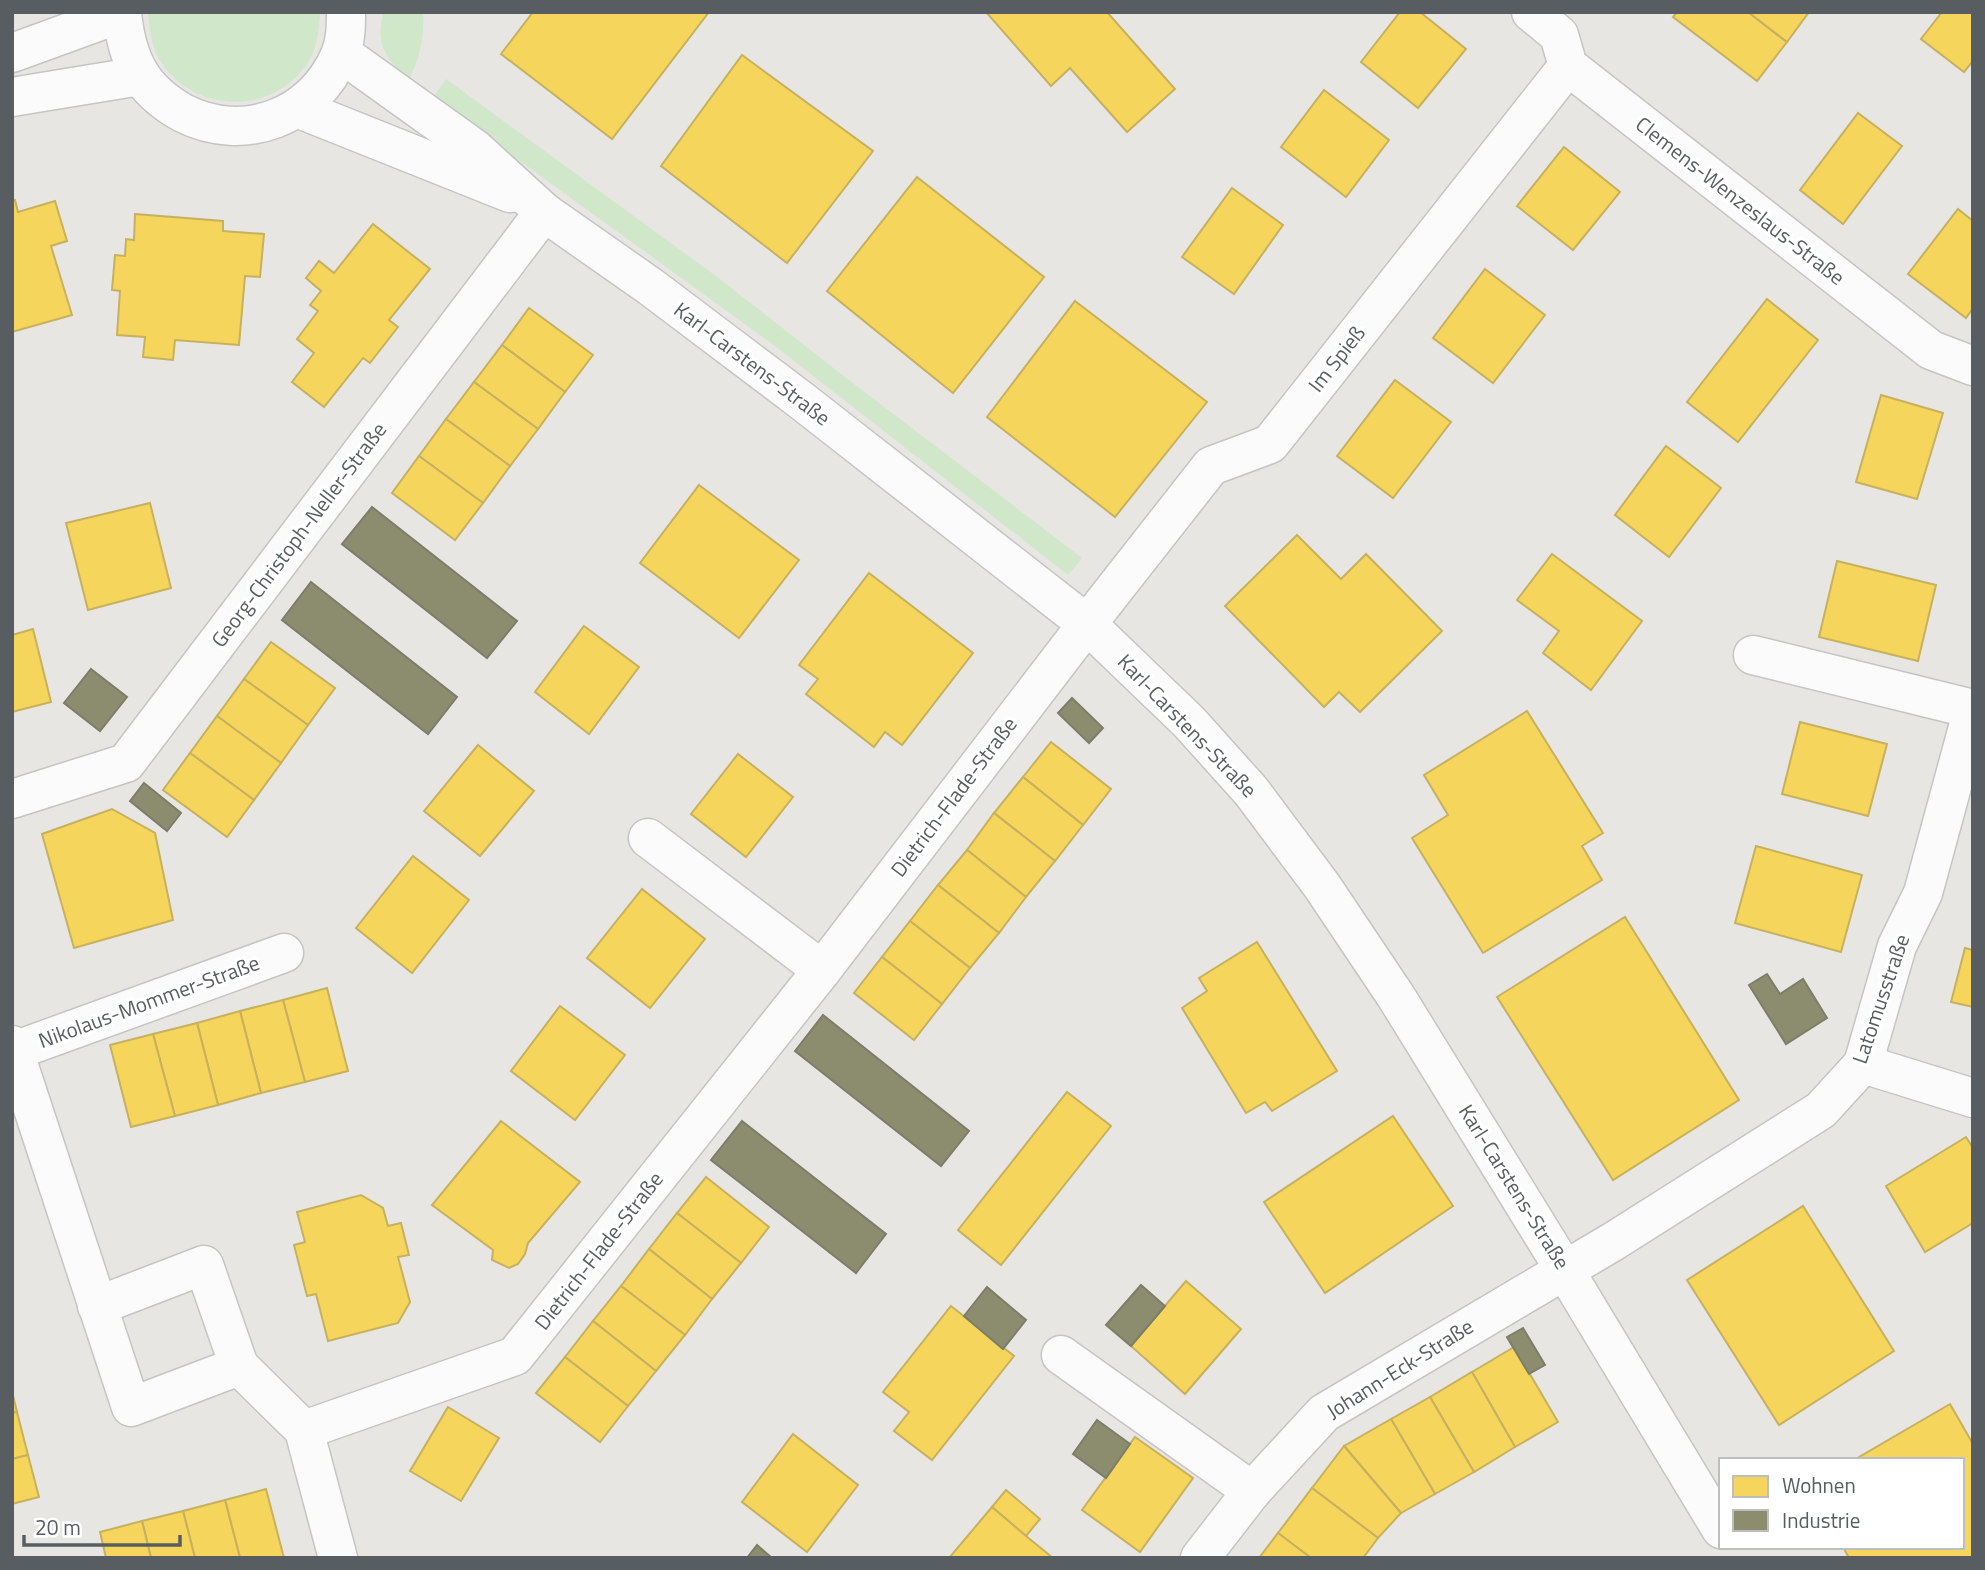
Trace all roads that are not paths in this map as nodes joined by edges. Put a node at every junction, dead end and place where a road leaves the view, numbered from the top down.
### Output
1 (346, 12) edge
2 (122, 13) edge
3 (1559, 31) edge
4 (12, 53) edge
5 (341, 53) junction
6 (141, 76) junction
7 (12, 97) edge
8 (297, 108) junction
9 (538, 206) junction
10 (1973, 366) edge
11 (1087, 624) junction
12 (1753, 655) dead end
13 (1973, 709) edge
14 (12, 799) edge
15 (648, 838) dead end
16 (284, 953) dead end
17 (822, 970) junction
18 (13, 1048) edge
19 (1863, 1064) junction
20 (1973, 1098) edge
21 (1564, 1269) junction
22 (97, 1306) junction
23 (1061, 1355) dead end
24 (239, 1366) junction
25 (304, 1430) junction
26 (1252, 1491) junction
27 (1719, 1526) edge
28 (338, 1558) edge
29 (1200, 1558) edge

1 - 5 street
2 - 4 street
2 - 6 street
3 - 10 street, Clemens-Wenzeslaus-Straße
3 - 11 street, Im Spieß
5 - 8 street
5 - 9 street, Karl-Carstens-Straße
6 - 7 street
6 - 8 street
8 - 9 street, Karl-Carstens-Straße
9 - 11 street, Karl-Carstens-Straße
9 - 14 street, Georg-Christoph-Neller-Straße
11 - 17 street, Dietrich-Flade-Straße
11 - 21 street, Karl-Carstens-Straße
12 - 13 street, Latomusstraße
13 - 19 street, Latomusstraße
15 - 17 street
16 - 18 street, Nikolaus-Mommer-Straße
17 - 25 street, Dietrich-Flade-Straße
18 - 22 street, Nikolaus-Mommer-Straße
19 - 20 street
19 - 21 street, Latomusstraße
21 - 26 street, Johann-Eck-Straße
21 - 27 street, Karl-Carstens-Straße
22 - 24 street
22 - 24 street, Nikolaus-Mommer-Straße
23 - 26 street
24 - 25 street
25 - 28 street
26 - 29 street, Johann-Eck-Straße

